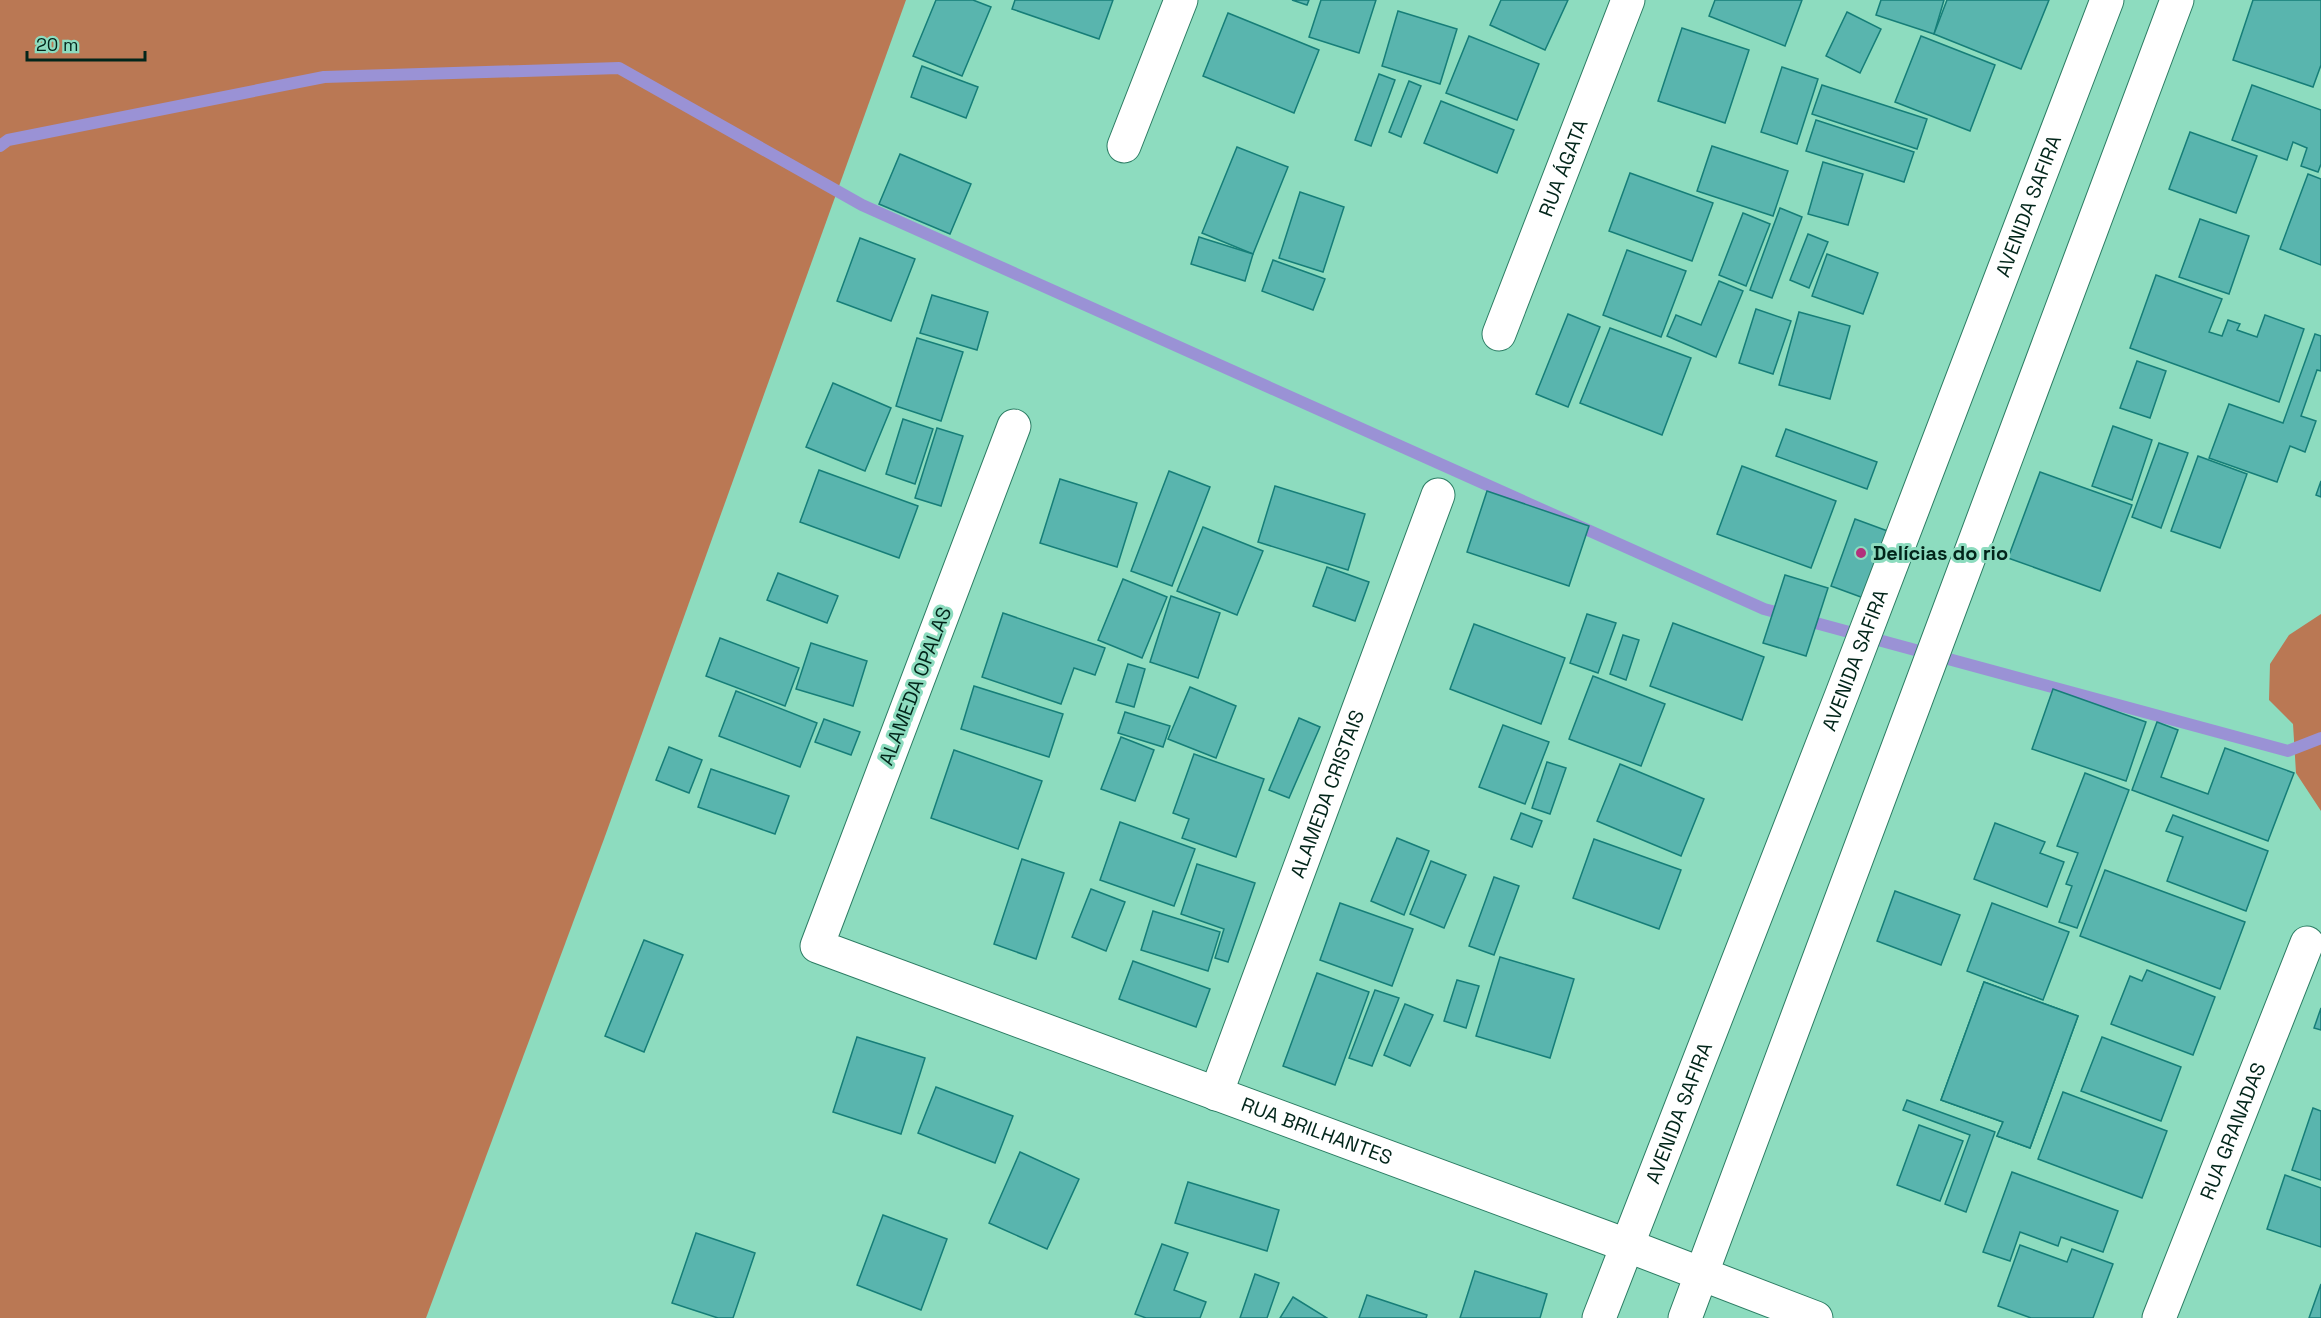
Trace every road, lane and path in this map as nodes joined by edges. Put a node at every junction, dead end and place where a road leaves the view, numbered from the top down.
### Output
1 (1181, 0) edge
2 (1628, 0) edge
3 (2107, 0) edge
4 (2177, 0) edge
5 (1124, 146) dead end
6 (1499, 334) dead end
7 (1014, 426) dead end
8 (1438, 495) dead end
9 (2307, 943) dead end
10 (817, 946) joint
11 (1216, 1094) junction
12 (1626, 1245) junction
13 (1701, 1275) junction
14 (1599, 1318) edge
15 (1685, 1318) edge
16 (1816, 1318) edge
17 (2159, 1318) edge

1 - 5 street
2 - 6 street, RUA ÁGATA
3 - 12 street, AVENIDA SAFIRA
4 - 13 street
7 - 10 street, ALAMEDA OPALAS
8 - 11 street, ALAMEDA CRISTAIS
9 - 17 street, RUA GRANADAS
10 - 11 street, RUA BRILHANTES
11 - 12 street, RUA BRILHANTES
12 - 13 street, RUA BRILHANTES
12 - 14 street, AVENIDA SAFIRA
13 - 15 street
13 - 16 street, RUA BRILHANTES

